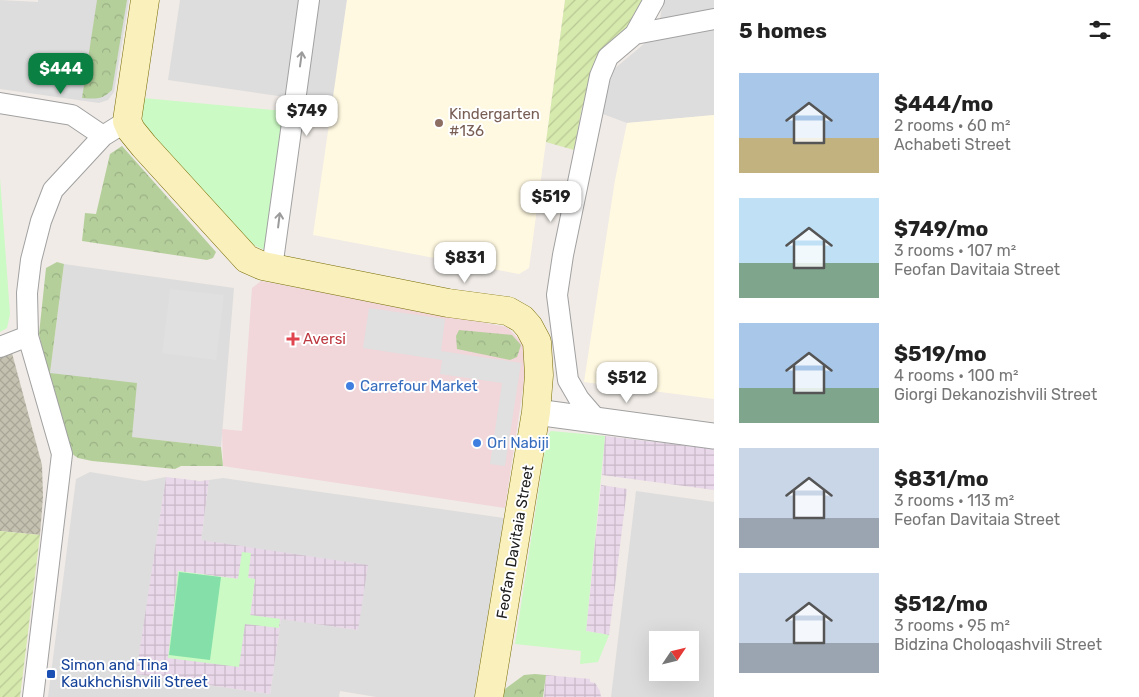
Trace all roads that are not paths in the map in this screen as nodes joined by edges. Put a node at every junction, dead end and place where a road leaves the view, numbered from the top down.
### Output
1 (145, 0) edge
2 (309, 0) edge
3 (654, 0) edge
4 (714, 19) edge
5 (635, 34) junction
6 (0, 103) edge
7 (127, 121) junction
8 (102, 136) junction
9 (272, 268) junction
10 (28, 336) junction
11 (0, 347) edge
12 (536, 412) junction
13 (598, 421) junction
14 (714, 436) edge
15 (33, 697) edge
16 (489, 697) edge

1 - 7 main road
9 -> 2 street
3 - 5 street
4 - 5 street
5 - 13 street
6 - 8 street
7 - 8 street
7 - 9 main road, Feofan Davitaia Street
8 - 10 street
9 - 12 main road, Feofan Davitaia Street
10 - 11 street
10 - 15 street
12 - 13 street
12 - 16 main road, Feofan Davitaia Street
13 - 14 street

